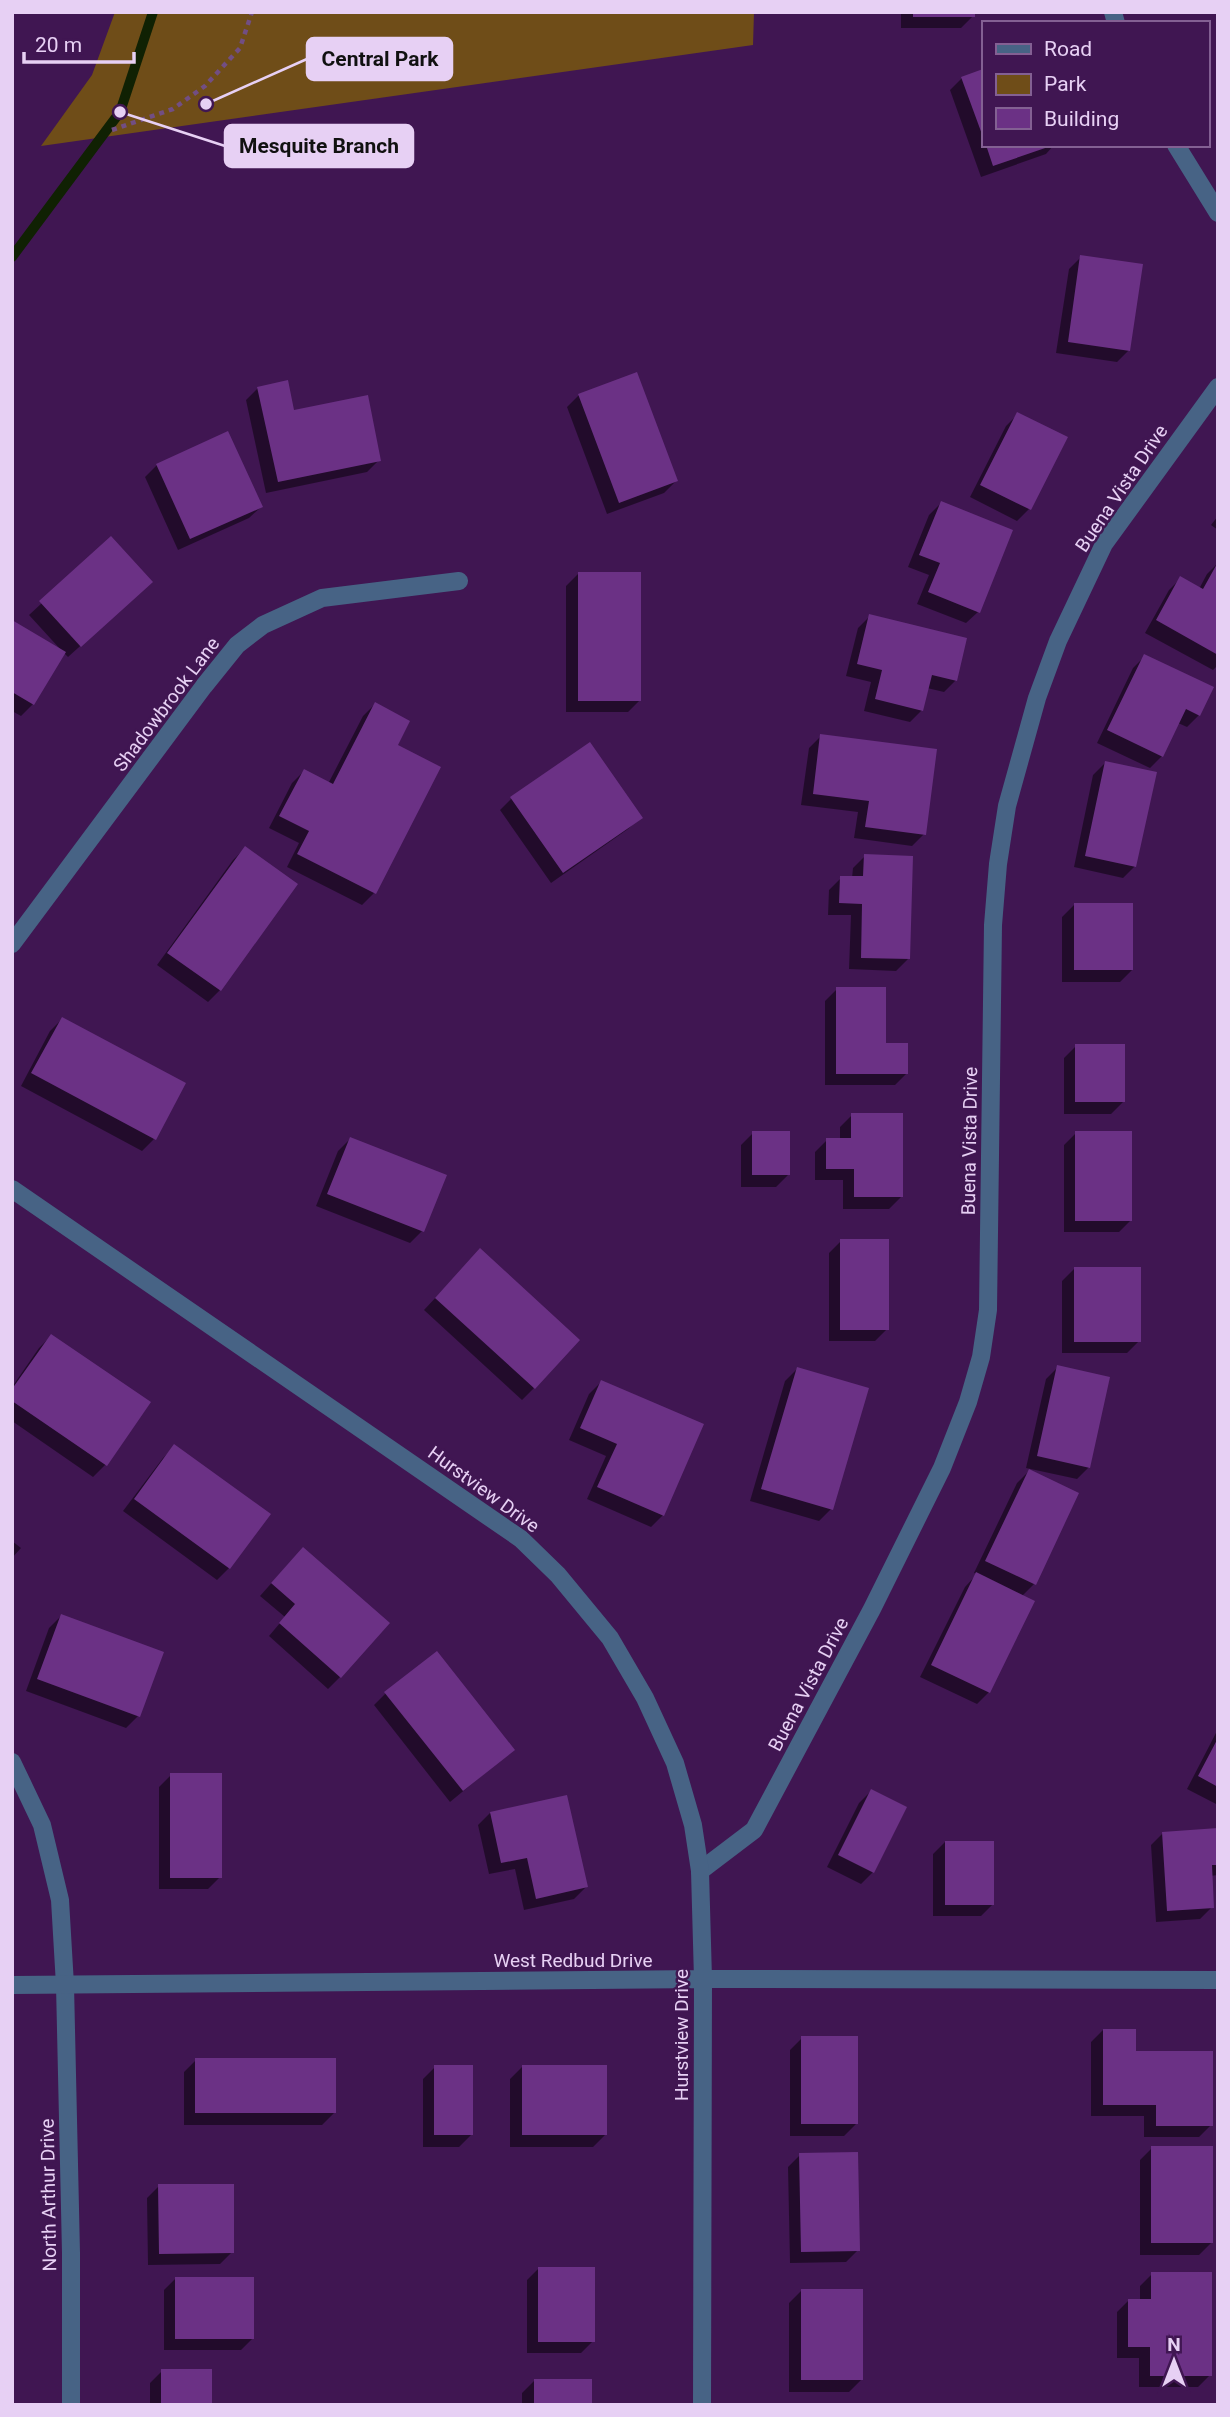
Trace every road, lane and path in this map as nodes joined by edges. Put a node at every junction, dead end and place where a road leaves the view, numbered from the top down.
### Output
1 (252, 12) edge
2 (112, 130) dead end
3 (1177, 147) edge
4 (1218, 213) edge
5 (1218, 387) edge
6 (459, 581) dead end
7 (12, 944) edge
8 (12, 1189) edge
9 (12, 1762) edge
10 (699, 1871) junction
11 (703, 1979) junction
12 (1218, 1980) edge
13 (12, 1985) edge
14 (65, 1985) junction
15 (71, 2405) edge
16 (702, 2405) edge

1 - 2 path
3 - 4 street
5 - 10 street, Buena Vista Drive
6 - 7 street, Shadowbrook Lane
8 - 10 street, Hurstview Drive
9 - 14 street
10 - 11 street, Hurstview Drive
11 - 12 street, West Redbud Drive
11 - 14 street, West Redbud Drive
11 - 16 street, Hurstview Drive
13 - 14 street, West Redbud Drive
14 - 15 street, North Arthur Drive

